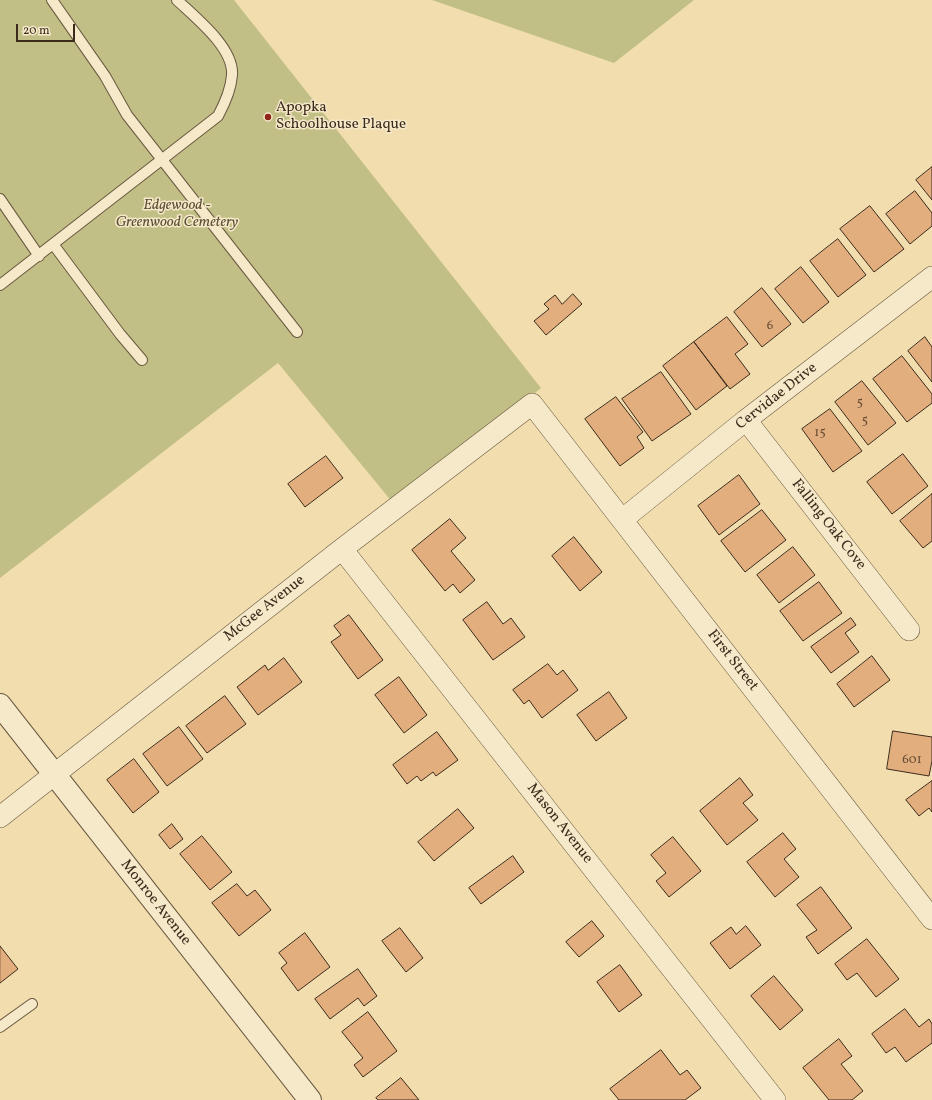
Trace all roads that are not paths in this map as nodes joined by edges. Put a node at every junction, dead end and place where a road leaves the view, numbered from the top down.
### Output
1 (52, 0) edge
2 (177, 0) edge
3 (162, 160) junction
4 (0, 199) edge
5 (53, 244) junction
6 (39, 256) junction
7 (932, 277) edge
8 (0, 285) edge
9 (297, 332) dead end
10 (142, 360) dead end
11 (532, 404) joint
12 (746, 420) junction
13 (623, 519) junction
14 (342, 549) junction
15 (908, 630) dead end
16 (0, 705) edge
17 (54, 775) junction
18 (0, 817) edge
19 (932, 919) edge
20 (32, 1004) dead end
21 (0, 1027) edge
22 (310, 1100) edge
23 (774, 1100) edge

1 - 3 lane
2 - 3 lane
3 - 5 lane
3 - 9 lane
4 - 6 lane
5 - 6 lane
5 - 10 lane
6 - 8 lane
7 - 12 street, Cervidae Drive
11 - 13 street, First Street
11 - 14 street, McGee Avenue
12 - 13 street, Cervidae Drive
12 - 15 street, Falling Oak Cove
13 - 19 street, First Street
14 - 17 street, McGee Avenue
14 - 23 street, Mason Avenue
16 - 17 street, Monroe Avenue
17 - 18 street, McGee Avenue
17 - 22 street, Monroe Avenue
20 - 21 lane

